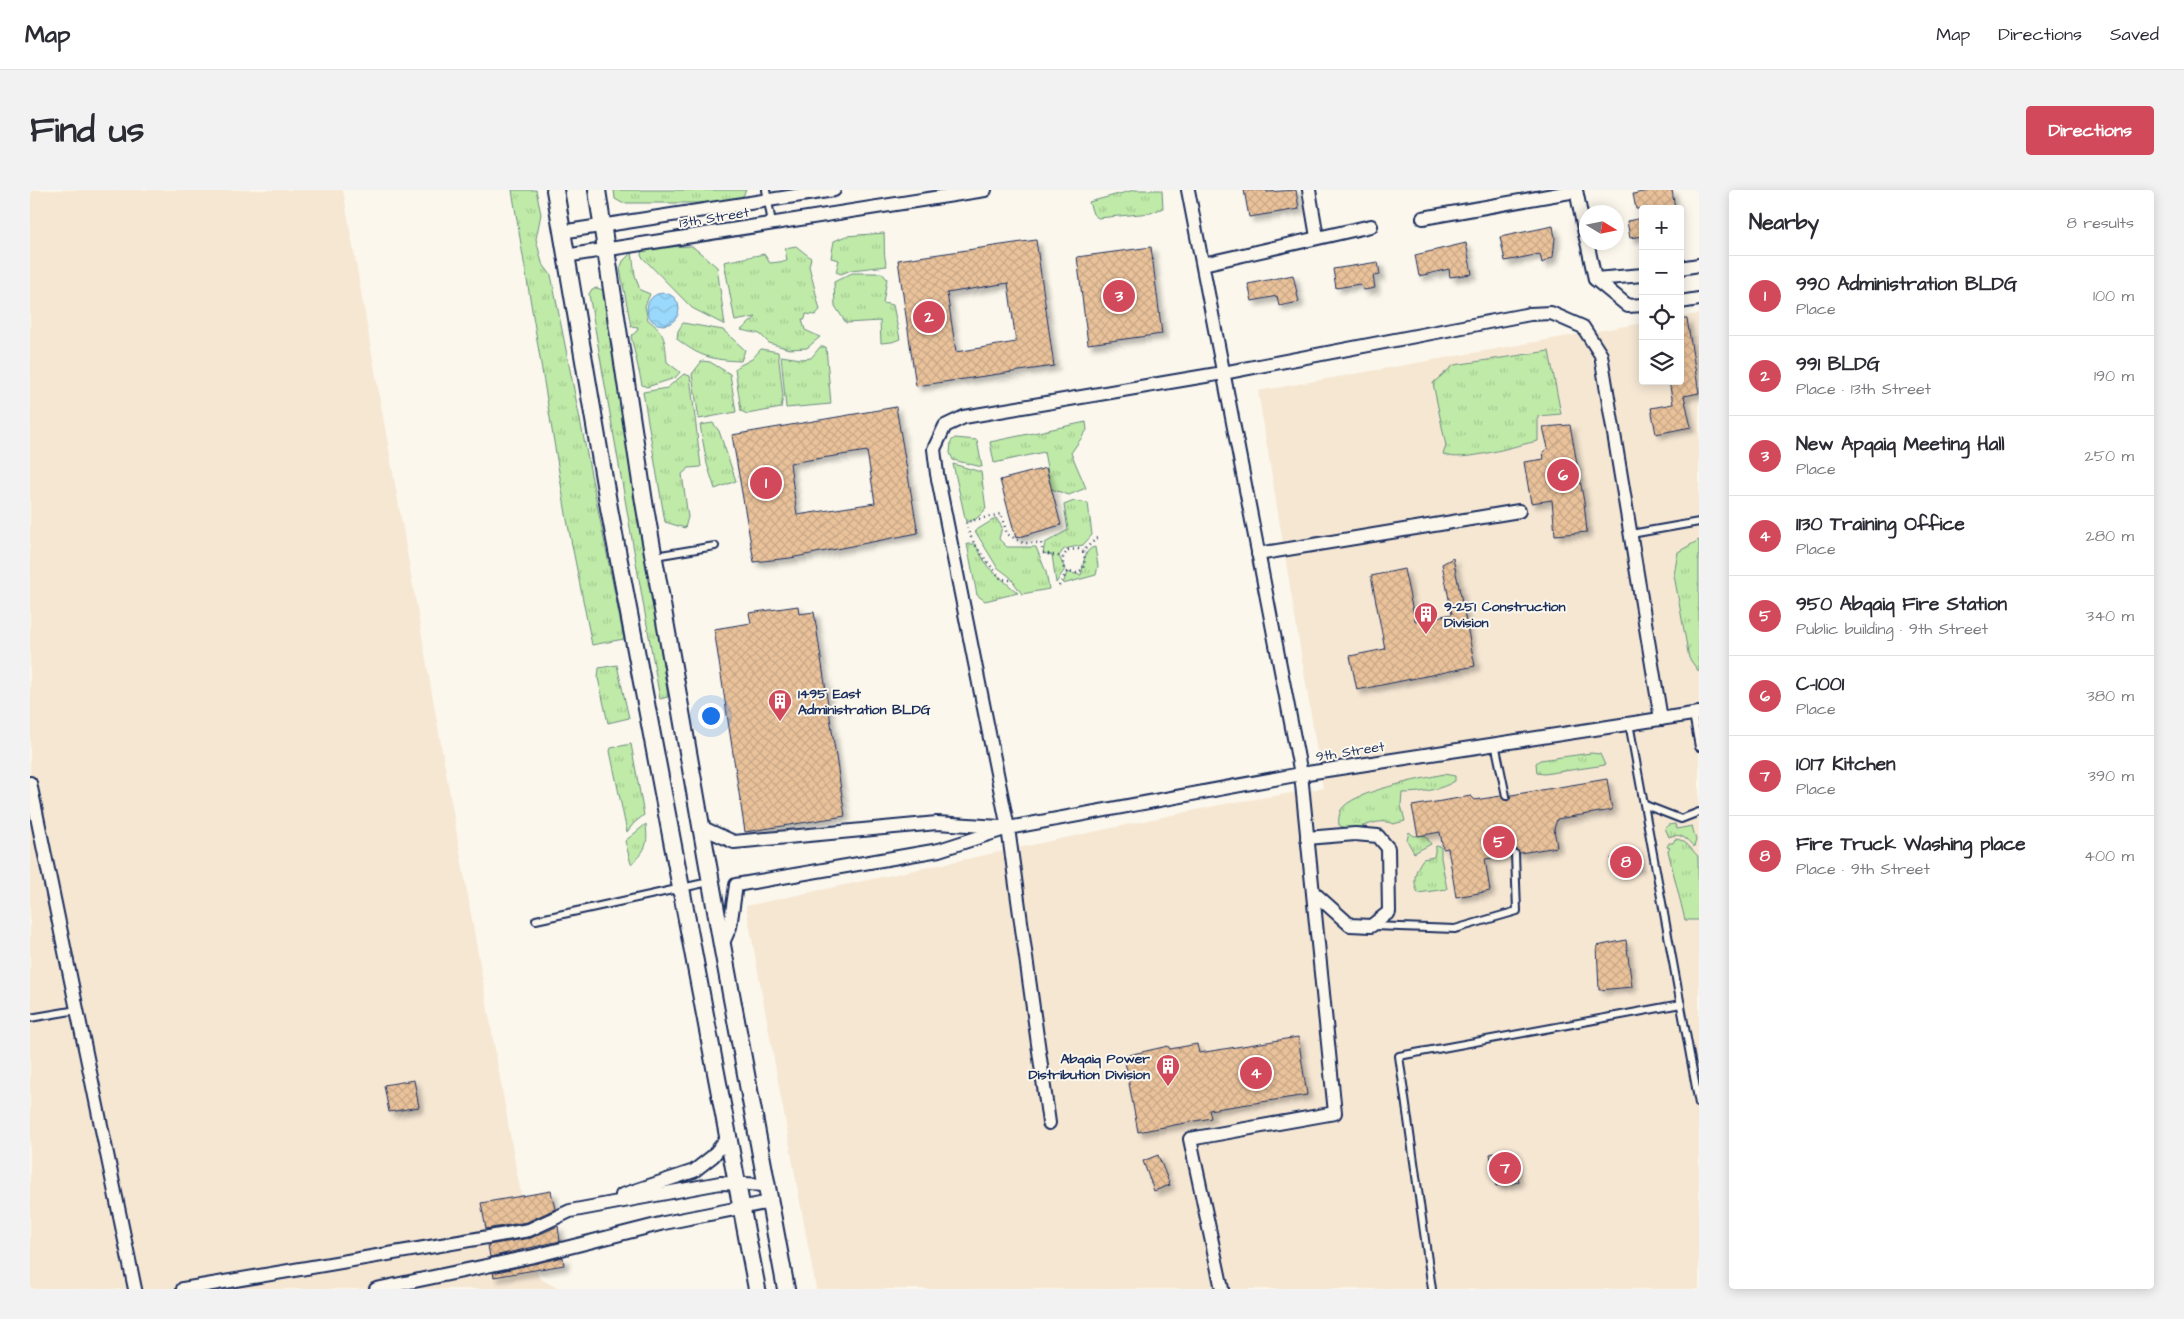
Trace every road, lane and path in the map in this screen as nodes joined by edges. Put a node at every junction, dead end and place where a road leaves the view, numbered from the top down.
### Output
1 (555, 190) edge
2 (597, 190) edge
3 (834, 190) edge
4 (980, 190) edge
5 (1188, 190) edge
6 (1309, 190) edge
7 (1576, 190) edge
8 (767, 195) edge
9 (1579, 205) edge
10 (1423, 218) dead end
11 (772, 223) junction
12 (603, 226) junction
13 (1371, 226) dead end
14 (561, 232) junction
15 (1317, 237) junction
16 (606, 249) junction
17 (1589, 250) edge
18 (565, 256) junction
19 (1202, 264) junction
20 (1699, 265) edge
21 (1684, 267) edge
22 (1639, 275) edge
23 (1595, 279) junction
24 (1699, 299) edge
25 (1684, 301) edge
26 (1639, 305) edge
27 (1224, 373) junction
28 (1519, 511) dead end
29 (1699, 522) edge
30 (1631, 534) junction
31 (1097, 538) dead end
32 (715, 546) dead end
33 (1083, 551) junction
34 (1258, 554) junction
35 (654, 556) junction
36 (1063, 557) junction
37 (1067, 572) junction
38 (1010, 580) dead end
39 (1059, 586) dead end
40 (1696, 713) edge
41 (1661, 719) junction
42 (1629, 723) junction
43 (1496, 743) junction
44 (1699, 747) edge
45 (1301, 774) junction
46 (30, 783) edge
47 (1506, 796) dead end
48 (1645, 805) junction
49 (1699, 812) edge
50 (701, 827) junction
51 (1008, 828) junction
52 (1307, 838) junction
53 (1515, 854) dead end
54 (710, 882) junction
55 (682, 888) junction
56 (1313, 892) junction
57 (536, 920) dead end
58 (1371, 926) junction
59 (722, 945) junction
60 (1681, 1004) junction
61 (77, 1010) junction
62 (30, 1018) edge
63 (1699, 1104) edge
64 (1049, 1123) dead end
65 (728, 1137) junction
66 (737, 1184) junction
67 (767, 1185) junction
68 (770, 1202) junction
69 (742, 1208) junction
70 (570, 1211) junction
71 (135, 1289) edge
72 (183, 1289) edge
73 (376, 1289) edge
74 (757, 1289) edge
75 (786, 1289) edge
76 (1222, 1289) edge
77 (1432, 1289) edge

1 - 14 street
2 - 12 street
3 - 8 street, 13th Street
4 - 11 street, 13th Street
5 - 19 street
6 - 15 street
7 - 9 street
7 - 10 street
8 - 11 lane
8 - 12 street, 13th Street
11 - 16 street, 13th Street
12 - 14 street, 13th Street
12 - 16 street
13 - 15 street
14 - 18 street
15 - 19 street
16 - 18 street, 13th Street
16 - 35 street
17 - 23 street
18 - 55 street
19 - 27 street
20 - 21 street
22 - 23 street
23 - 26 street
24 - 25 street
27 - 30 street
27 - 34 street
27 - 51 street
28 - 34 street
29 - 30 lane
30 - 41 street
31 - 33 path
32 - 35 lane
33 - 36 path
33 - 37 path
34 - 45 street
35 - 50 street
36 - 37 path
36 - 38 path
37 - 39 path
40 - 41 street, 9th Street
40 - 44 lane
41 - 42 street, 9th Street
42 - 43 street, 9th Street
42 - 48 lane
43 - 45 street, 9th Street
43 - 47 lane
45 - 51 street, 9th Street
45 - 52 street
46 - 61 street
48 - 49 lane
48 - 60 lane
50 - 51 street
50 - 54 street
51 - 59 street
51 - 64 street
52 - 56 street
52 - 58 street
53 - 58 lane
54 - 55 lane
54 - 59 street
55 - 57 lane
55 - 65 street
56 - 58 street
56 - 76 street
59 - 67 street
60 - 63 lane
60 - 77 lane
61 - 62 lane
61 - 71 street
65 - 66 street
65 - 70 street
66 - 67 street
66 - 69 street
66 - 70 street
67 - 68 street
68 - 69 street
68 - 75 street
69 - 73 street
69 - 74 street
70 - 72 street

